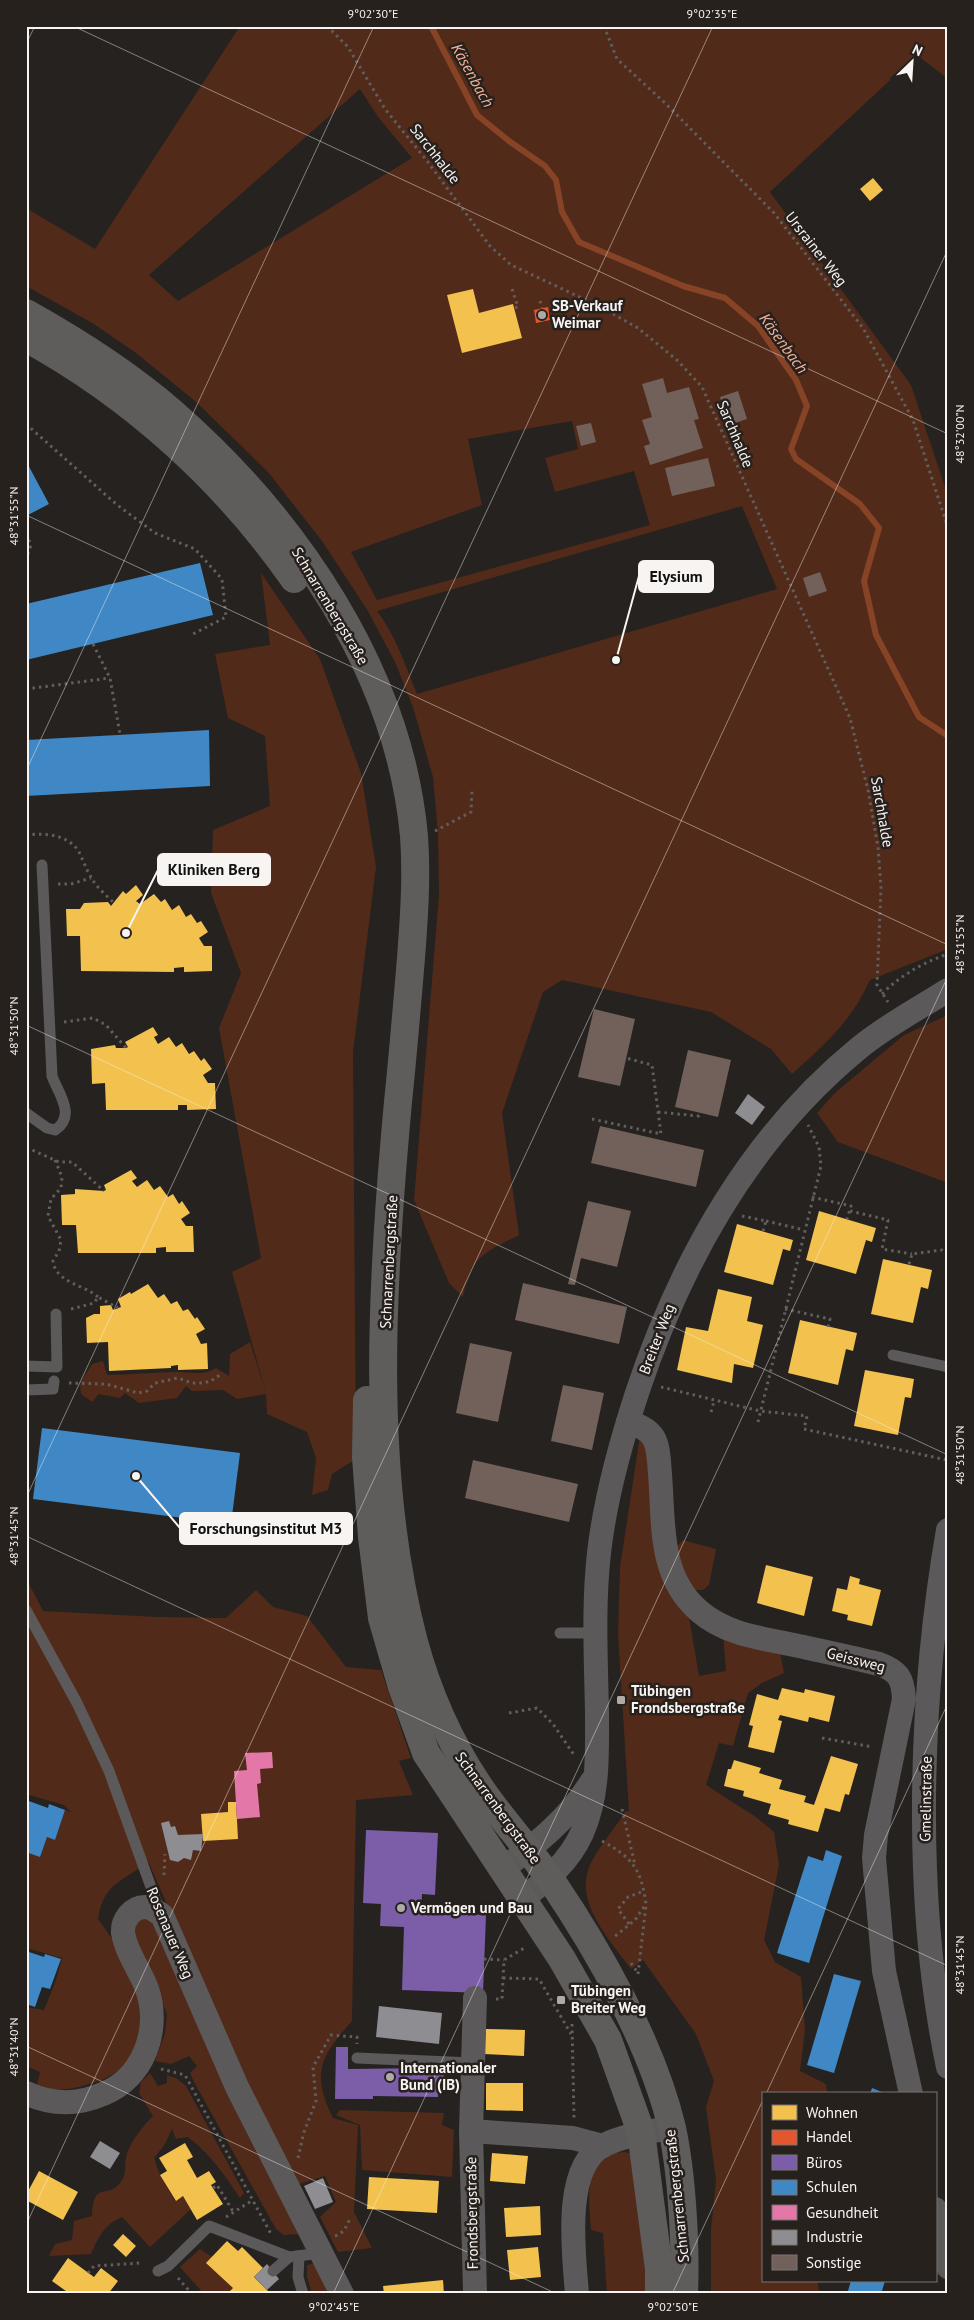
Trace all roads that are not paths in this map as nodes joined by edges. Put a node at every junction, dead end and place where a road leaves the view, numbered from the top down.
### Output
1 (26, 313) edge
2 (26, 338) edge
3 (42, 865) dead end
4 (942, 996) edge
5 (26, 1113) edge
6 (56, 1314) road end
7 (893, 1355) dead end
8 (26, 1366) edge
9 (948, 1367) edge
10 (54, 1381) dead end
11 (26, 1390) edge
12 (628, 1422) junction
13 (948, 1530) edge
14 (26, 1610) edge
15 (560, 1633) dead end
16 (596, 1633) junction
17 (940, 1648) edge
18 (596, 1773) junction
19 (528, 1851) junction
20 (502, 1869) junction
21 (549, 1878) junction
22 (522, 1899) junction
23 (162, 1916) junction
24 (475, 1998) dead end
25 (357, 2058) road end
26 (473, 2063) junction
27 (948, 2067) edge
28 (911, 2092) edge
29 (26, 2093) edge
30 (672, 2128) junction
31 (471, 2131) junction
32 (641, 2132) junction
33 (603, 2146) junction
34 (936, 2213) edge
35 (303, 2256) junction
36 (948, 2267) edge
37 (163, 2269) road end
38 (273, 2271) dead end
39 (303, 2294) edge
40 (342, 2294) edge
41 (475, 2294) edge
42 (577, 2294) edge
43 (659, 2294) edge
44 (684, 2294) edge

1 - 19 street, Schnarrenbergstraße
2 - 20 street, Schnarrenbergstraße
3 - 5 lane
4 - 12 street, Breiter Weg
6 - 8 lane
7 - 9 lane
10 - 11 lane
12 - 16 street, Breiter Weg
12 - 28 street, Geissweg
13 - 17 street, Gmelinstraße
14 - 23 lane, Rosenauer Weg
15 - 16 lane
16 - 18 street, Breiter Weg
17 - 27 street, Gmelinstraße
18 - 19 street
18 - 21 street, Breiter Weg
19 - 20 street
19 - 21 street, Schnarrenbergstraße
20 - 22 street, Schnarrenbergstraße
21 - 22 street, Breiter Weg
21 - 30 street, Schnarrenbergstraße
22 - 32 street, Schnarrenbergstraße
23 - 29 street
23 - 35 street, Rosenauer Weg
24 - 26 street, Frondsbergstraße
25 - 26 lane
26 - 31 street, Frondsbergstraße
30 - 32 street
30 - 44 street, Schnarrenbergstraße
31 - 33 street
31 - 41 street, Frondsbergstraße
32 - 33 street
32 - 43 street, Schnarrenbergstraße
33 - 42 street
34 - 36 street
35 - 37 lane
35 - 38 lane
35 - 39 lane
35 - 40 street, Rosenauer Weg

